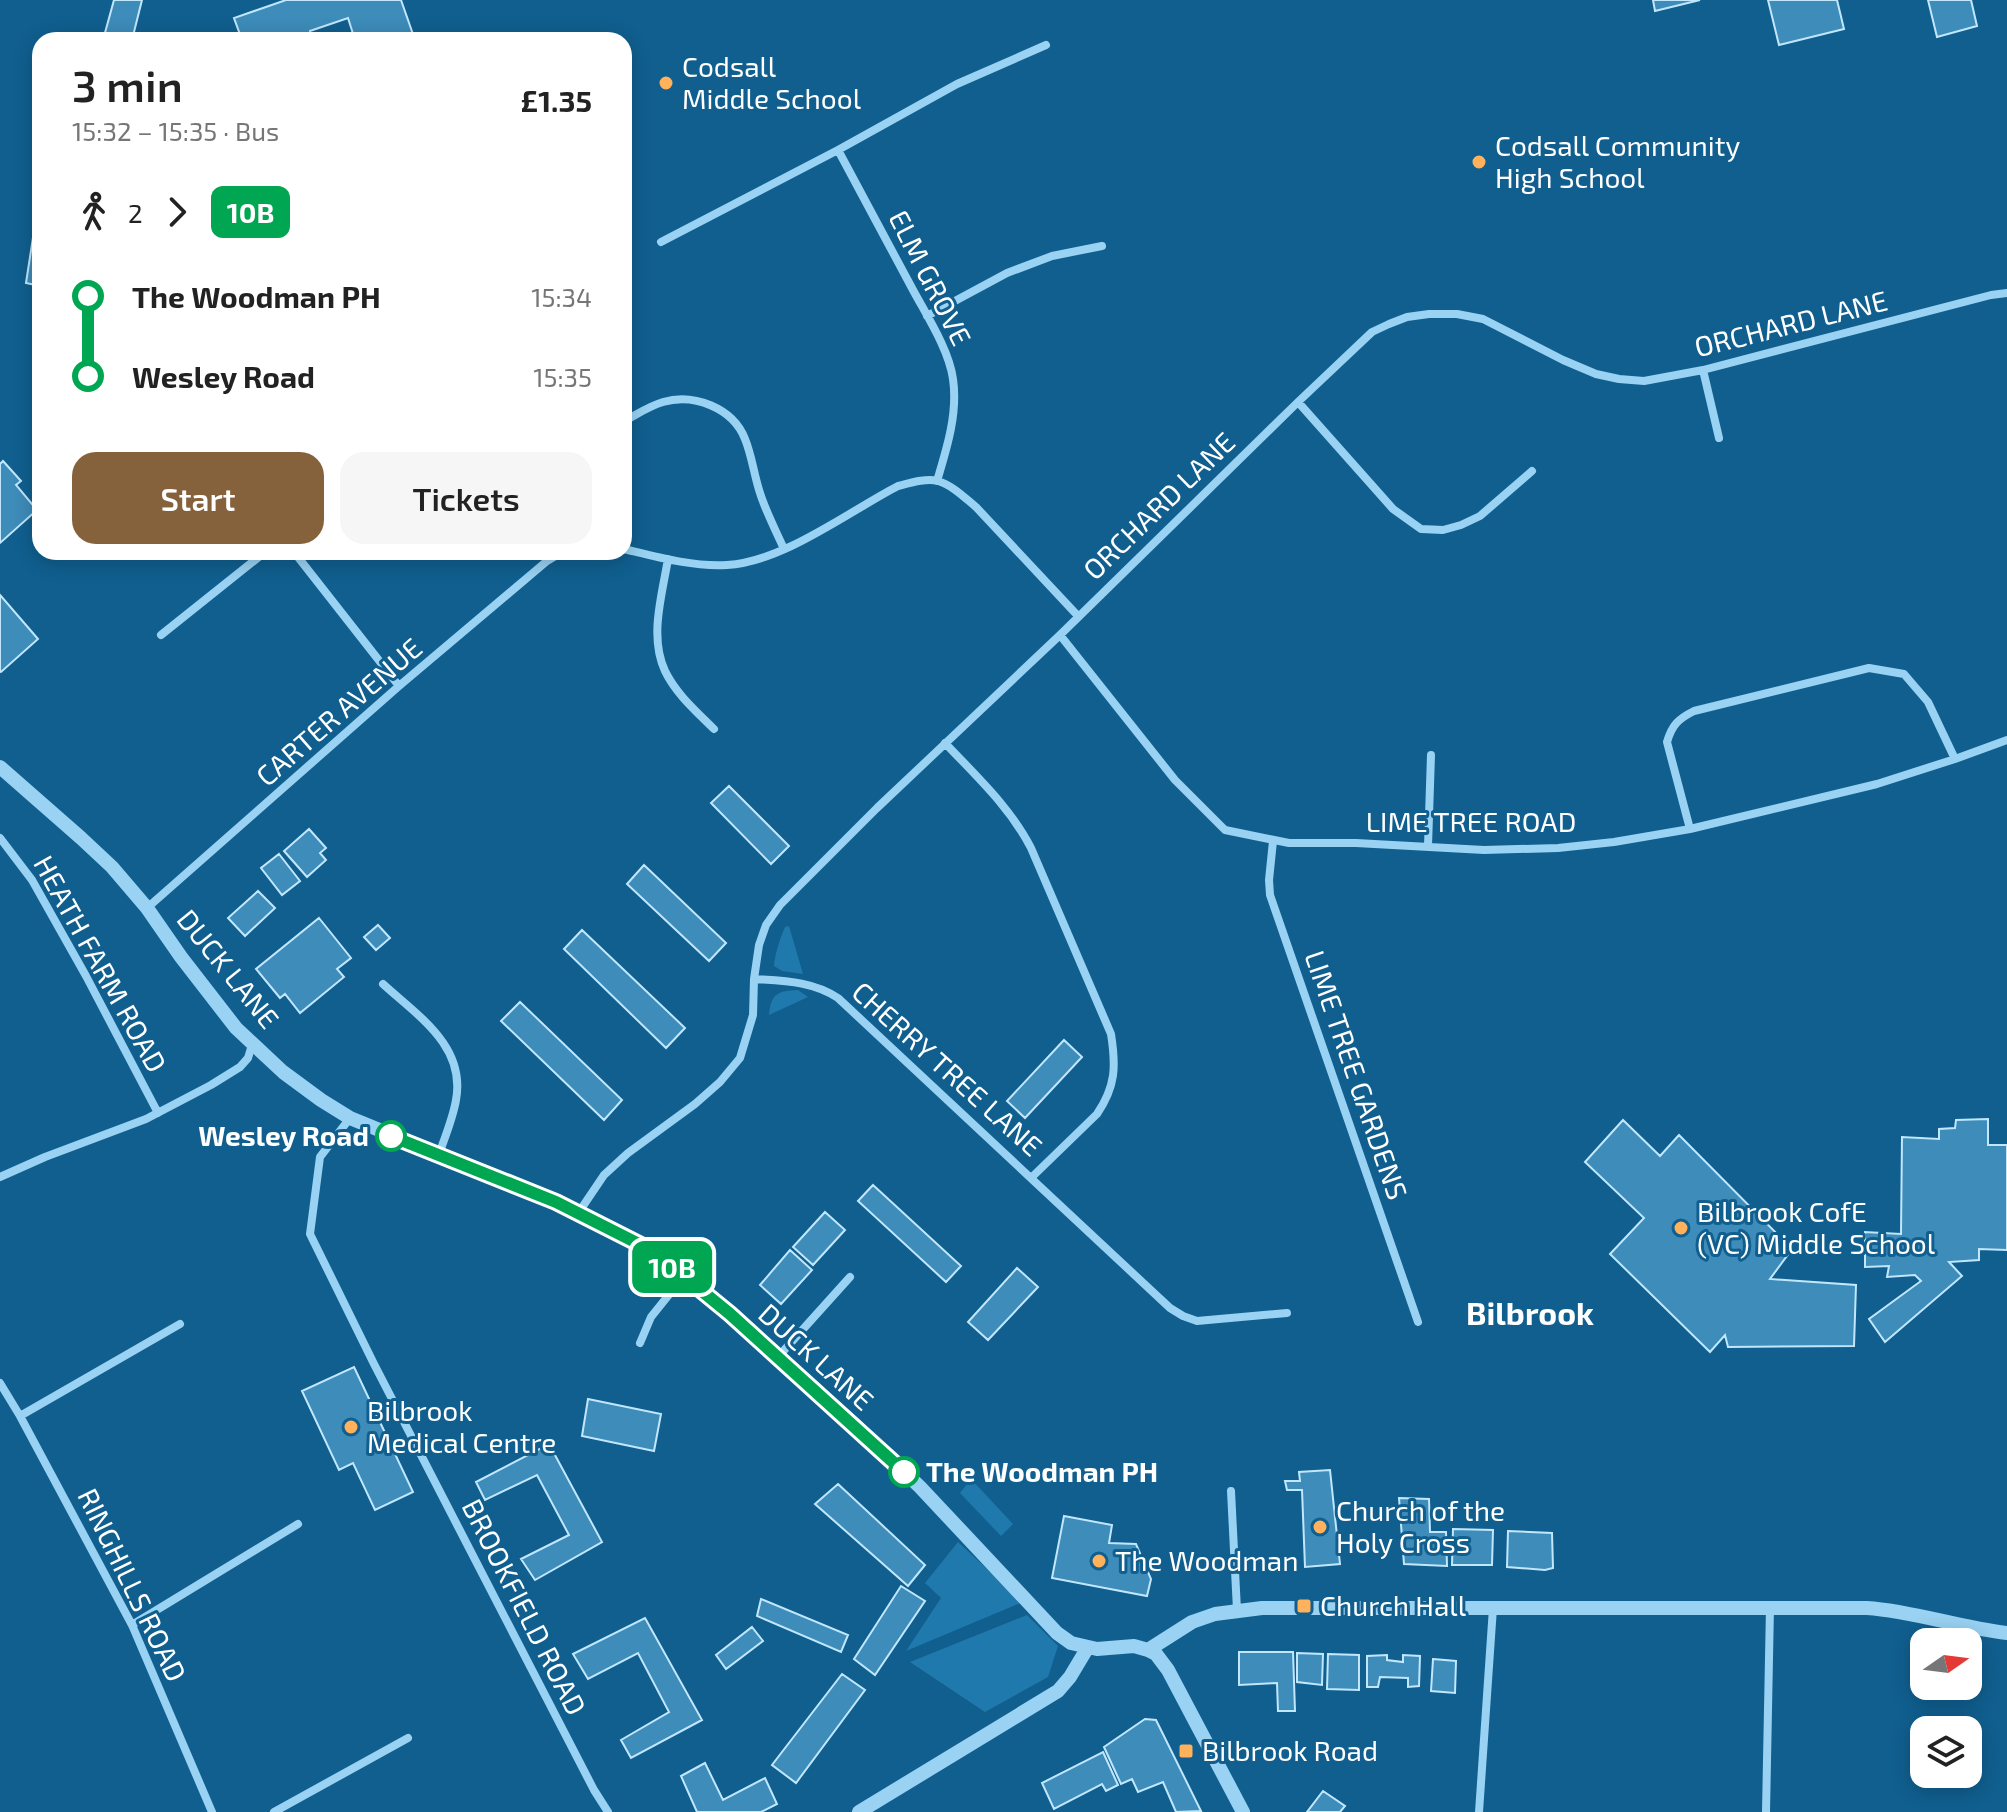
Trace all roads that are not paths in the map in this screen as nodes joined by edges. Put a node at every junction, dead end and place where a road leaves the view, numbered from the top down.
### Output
1 (1046, 45) dead end
2 (838, 150) junction
3 (661, 242) dead end
4 (1102, 246) dead end
5 (2007, 293) edge
6 (927, 316) junction
7 (1703, 370) junction
8 (1298, 402) junction
9 (632, 417) edge
10 (1719, 438) dead end
11 (1532, 471) dead end
12 (937, 481) junction
13 (784, 549) junction
14 (632, 551) edge
15 (668, 559) junction
16 (255, 560) edge
17 (300, 560) edge
18 (549, 560) edge
19 (1078, 616) junction
20 (161, 635) dead end
21 (1060, 635) junction
22 (399, 686) junction
23 (714, 729) dead end
24 (2007, 740) edge
25 (945, 743) junction
26 (1431, 755) dead end
27 (1955, 759) junction
28 (0, 767) edge
29 (1690, 829) junction
30 (0, 838) edge
31 (1273, 841) junction
32 (1428, 846) junction
33 (147, 908) junction
34 (754, 979) junction
35 (383, 984) dead end
36 (252, 1045) junction
37 (158, 1113) junction
38 (350, 1118) junction
39 (439, 1154) junction
40 (0, 1177) edge
41 (1031, 1178) junction
42 (579, 1212) junction
43 (684, 1276) junction
44 (850, 1277) dead end
45 (1287, 1313) dead end
46 (1418, 1322) dead end
47 (180, 1324) dead end
48 (640, 1343) dead end
49 (777, 1357) junction
50 (0, 1383) edge
51 (20, 1416) junction
52 (1231, 1491) dead end
53 (298, 1524) dead end
54 (1770, 1607) junction
55 (1493, 1608) junction
56 (1237, 1610) junction
57 (132, 1625) junction
58 (2007, 1633) edge
59 (1088, 1647) junction
60 (1148, 1650) junction
61 (408, 1738) dead end
62 (212, 1812) edge
63 (274, 1812) edge
64 (608, 1812) edge
65 (859, 1812) edge
66 (1243, 1812) edge
67 (1479, 1812) edge
68 (1766, 1812) edge

1 - 2 street
2 - 3 street
2 - 6 street, ELM GROVE
4 - 6 street
5 - 7 street, ORCHARD LANE
6 - 12 street, ELM GROVE
7 - 8 street, ORCHARD LANE
7 - 10 street
8 - 11 street
8 - 19 street, ORCHARD LANE
9 - 13 street
12 - 13 street
12 - 19 street
13 - 15 street
14 - 15 street
15 - 23 street
16 - 20 street
17 - 22 street
18 - 22 street, CARTER AVENUE
19 - 21 street, ORCHARD LANE
21 - 25 street, ORCHARD LANE
21 - 31 street, LIME TREE ROAD
22 - 33 street, CARTER AVENUE
24 - 27 street, LIME TREE ROAD
25 - 34 street, ORCHARD LANE
25 - 41 street, CHERRY TREE LANE
26 - 32 street
27 - 29 street, LIME TREE ROAD
27 - 29 street
28 - 33 street, DUCK LANE
29 - 32 street, LIME TREE ROAD
30 - 37 street, HEATH FARM ROAD
31 - 32 street, LIME TREE ROAD
31 - 46 street, LIME TREE GARDENS
33 - 36 street, DUCK LANE
34 - 41 street, CHERRY TREE LANE
34 - 42 street, ORCHARD LANE
35 - 39 street
36 - 37 street
36 - 38 street, DUCK LANE
37 - 40 street
38 - 39 street, DUCK LANE
38 - 64 street, BROOKFIELD ROAD
39 - 42 street, DUCK LANE
41 - 45 street
42 - 43 street, DUCK LANE
43 - 48 street
43 - 49 street, DUCK LANE
44 - 49 street
47 - 51 street
49 - 59 street, DUCK LANE
50 - 51 street, RINGHILLS ROAD
51 - 57 street, RINGHILLS ROAD
52 - 56 street
53 - 57 street
54 - 55 street
54 - 58 street
54 - 68 street
55 - 56 street
55 - 67 street
56 - 60 street
57 - 62 street, RINGHILLS ROAD
59 - 60 street
59 - 65 street
60 - 66 street
61 - 63 street

